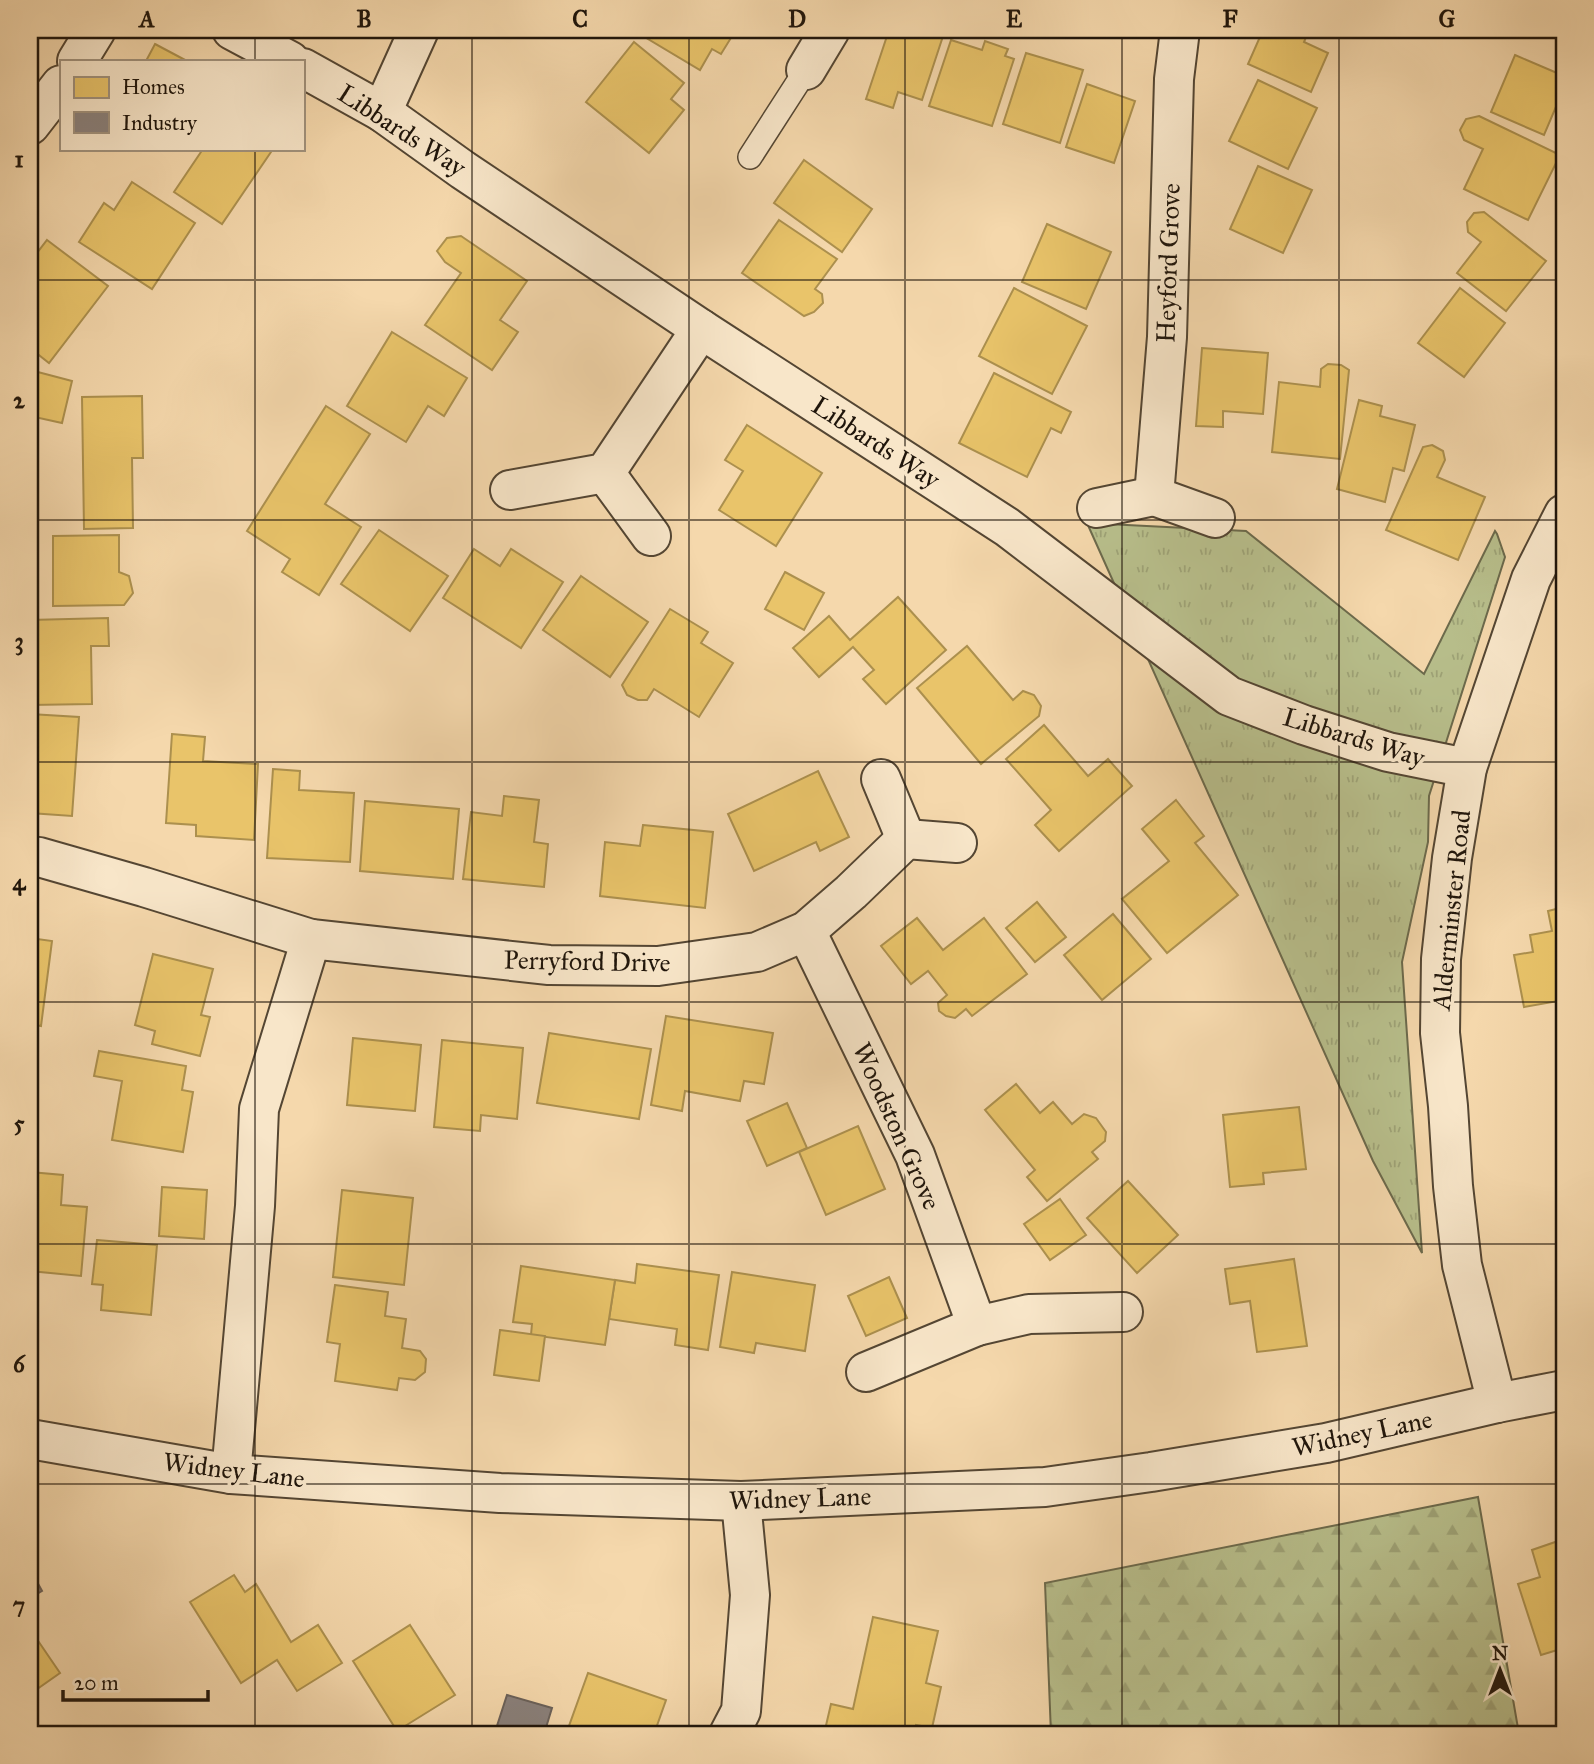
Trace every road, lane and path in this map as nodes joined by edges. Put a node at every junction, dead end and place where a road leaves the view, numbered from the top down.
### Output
1 (96, 30) edge
2 (232, 30) edge
3 (419, 30) edge
4 (830, 30) edge
5 (1180, 30) edge
6 (78, 60) edge
7 (288, 60) edge
8 (304, 69) edge
9 (806, 71) joint
10 (60, 86) edge
11 (382, 111) junction
12 (30, 125) edge
13 (750, 157) dead end
14 (701, 329) junction
15 (606, 473) junction
16 (510, 490) dead end
17 (1154, 496) junction
18 (1097, 508) dead end
19 (1564, 514) edge
20 (1215, 518) dead end
21 (651, 536) dead end
22 (1467, 768) junction
23 (881, 779) dead end
24 (906, 839) junction
25 (957, 843) dead end
26 (30, 856) edge
27 (806, 931) junction
28 (311, 939) junction
29 (1124, 1312) dead end
30 (976, 1326) junction
31 (866, 1372) dead end
32 (1564, 1390) edge
33 (1497, 1403) junction
34 (30, 1439) edge
35 (231, 1474) junction
36 (741, 1501) junction
37 (729, 1734) edge

1 - 6 street
2 - 7 street
3 - 11 street
4 - 9 street
5 - 17 street, Heyford Grove
8 - 11 street, Libbards Way
9 - 13 lane
10 - 12 street
11 - 14 street, Libbards Way
14 - 15 street
14 - 22 street, Libbards Way
15 - 16 street
15 - 21 street
17 - 18 street
17 - 20 street
19 - 22 street, Alderminster Road
22 - 33 street, Alderminster Road
23 - 24 street
24 - 25 street
24 - 27 street, Perryford Drive
26 - 28 street, Perryford Drive
27 - 28 street, Perryford Drive
27 - 30 street, Woodston Grove
28 - 35 street
29 - 30 street
30 - 31 street
32 - 33 street, Widney Lane
33 - 36 street, Widney Lane
34 - 35 street, Widney Lane
35 - 36 street, Widney Lane
36 - 37 street

